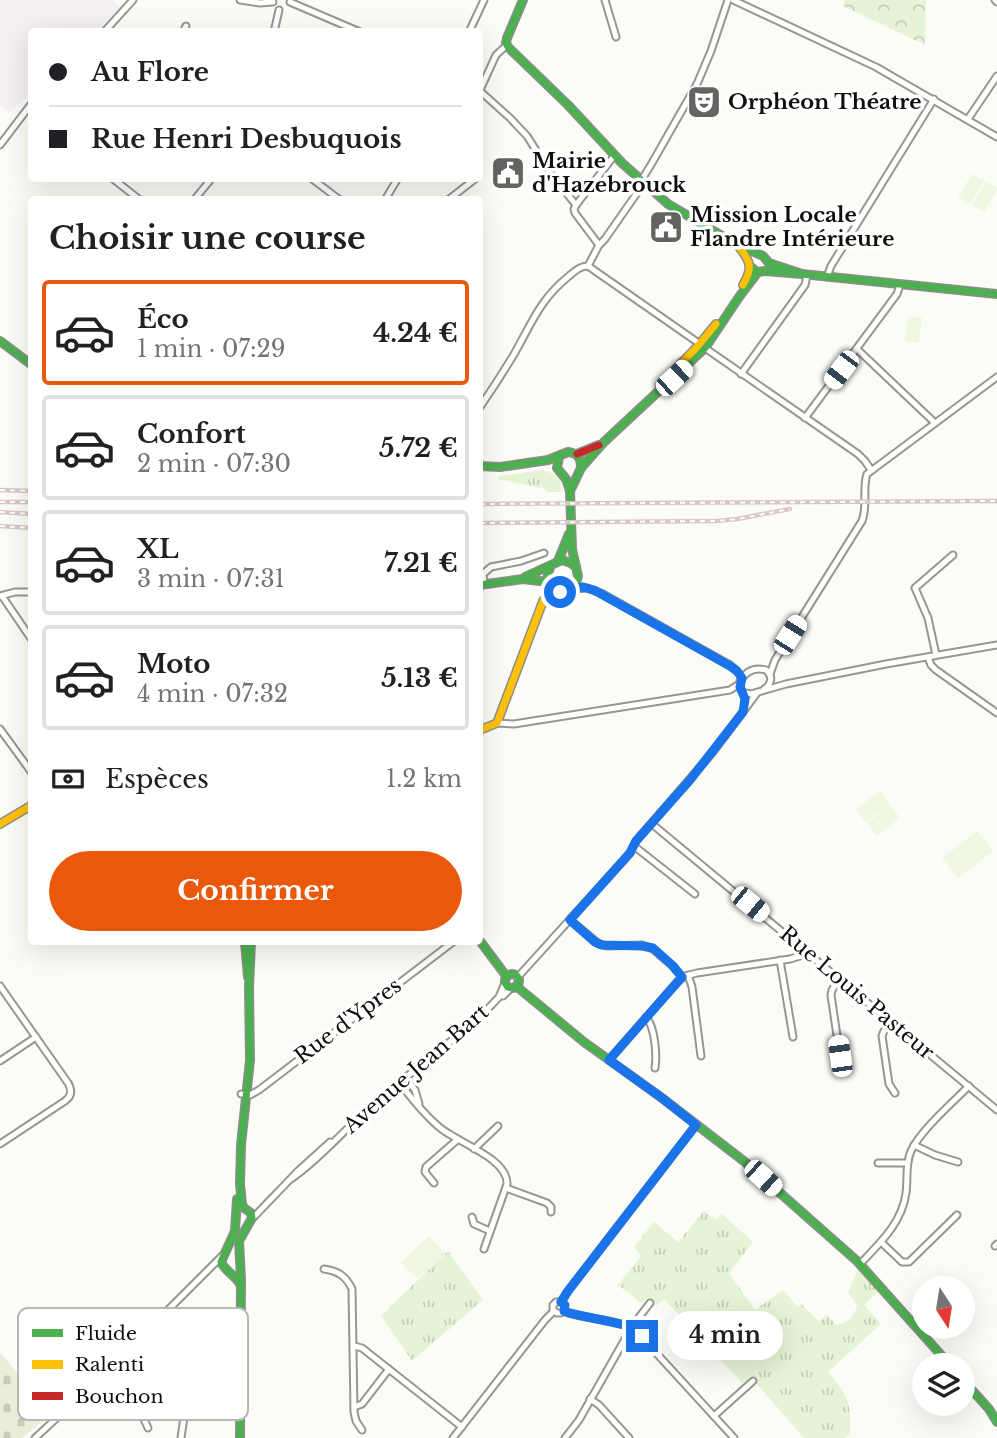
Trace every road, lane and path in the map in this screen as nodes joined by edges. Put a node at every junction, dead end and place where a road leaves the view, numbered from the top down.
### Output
1 (133, 0) edge
2 (240, 0) edge
3 (484, 0) edge
4 (605, 0) edge
5 (731, 0) edge
6 (273, 1) edge
7 (523, 1) edge
8 (286, 6) edge
9 (108, 28) edge
10 (276, 28) edge
11 (349, 28) edge
12 (471, 28) edge
13 (616, 37) dead end
14 (507, 45) junction
15 (997, 76) edge
16 (483, 83) edge
17 (483, 93) edge
18 (934, 99) junction
19 (28, 108) edge
20 (25, 111) junction
21 (28, 113) edge
22 (968, 119) junction
23 (997, 137) edge
24 (0, 145) edge
25 (614, 156) junction
26 (117, 182) edge
27 (209, 182) edge
28 (316, 182) edge
29 (471, 182) edge
30 (642, 182) junction
31 (135, 196) edge
32 (197, 196) edge
33 (335, 196) edge
34 (453, 196) edge
35 (576, 205) junction
36 (734, 243) junction
37 (599, 245) junction
38 (759, 255) junction
39 (767, 261) junction
40 (750, 265) junction
41 (588, 266) junction
42 (761, 272) junction
43 (805, 275) junction
44 (827, 277) junction
45 (900, 285) junction
46 (997, 294) edge
47 (0, 341) edge
48 (702, 346) junction
49 (857, 349) junction
50 (28, 362) edge
51 (741, 374) junction
52 (997, 377) edge
53 (483, 402) edge
54 (805, 418) junction
55 (935, 423) junction
56 (604, 442) junction
57 (577, 454) junction
58 (559, 457) junction
59 (483, 468) edge
60 (483, 468) edge
61 (558, 469) junction
62 (580, 470) junction
63 (871, 470) junction
64 (564, 476) junction
65 (570, 491) junction
66 (570, 530) junction
67 (544, 553) dead end
68 (953, 555) dead end
69 (558, 561) junction
70 (576, 566) junction
71 (550, 567) junction
72 (483, 574) edge
73 (514, 579) junction
74 (483, 584) edge
75 (551, 585) junction
76 (571, 590) junction
77 (28, 592) edge
78 (1, 596) edge
79 (28, 634) edge
80 (997, 645) edge
81 (936, 655) junction
82 (928, 657) junction
83 (775, 660) junction
84 (759, 669) junction
85 (771, 676) junction
86 (741, 681) junction
87 (786, 684) junction
88 (760, 692) junction
89 (743, 693) junction
90 (502, 709) junction
91 (743, 712) junction
92 (997, 713) edge
93 (497, 723) junction
94 (517, 723) junction
95 (0, 729) edge
96 (483, 729) edge
97 (28, 768) edge
98 (28, 807) edge
99 (0, 824) edge
100 (652, 824) junction
101 (634, 846) junction
102 (695, 894) dead end
103 (570, 920) junction
104 (245, 945) edge
105 (251, 945) edge
106 (449, 945) edge
107 (482, 945) edge
108 (806, 950) junction
109 (780, 960) junction
110 (685, 976) junction
111 (840, 978) junction
112 (511, 982) junction
113 (0, 986) edge
114 (249, 988) junction
115 (646, 1017) junction
116 (891, 1021) junction
117 (36, 1037) junction
118 (793, 1037) dead end
119 (701, 1056) dead end
120 (609, 1060) junction
121 (0, 1061) edge
122 (846, 1066) dead end
123 (655, 1068) dead end
124 (405, 1077) junction
125 (399, 1082) junction
126 (969, 1086) junction
127 (895, 1093) dead end
128 (244, 1094) junction
129 (420, 1107) junction
130 (997, 1110) edge
131 (696, 1125) junction
132 (499, 1126) dead end
133 (457, 1140) junction
134 (0, 1144) edge
135 (914, 1145) junction
136 (474, 1149) junction
137 (958, 1162) dead end
138 (878, 1163) dead end
139 (907, 1163) junction
140 (434, 1183) dead end
141 (506, 1188) junction
142 (248, 1211) junction
143 (260, 1211) junction
144 (551, 1212) dead end
145 (957, 1215) dead end
146 (237, 1216) junction
147 (472, 1217) dead end
148 (249, 1223) junction
149 (491, 1231) junction
150 (881, 1242) junction
151 (484, 1248) dead end
152 (225, 1254) junction
153 (860, 1264) junction
154 (241, 1265) junction
155 (324, 1269) dead end
156 (228, 1271) junction
157 (203, 1276) junction
158 (240, 1284) junction
159 (561, 1302) junction
160 (650, 1303) dead end
161 (170, 1308) edge
162 (240, 1308) edge
163 (554, 1311) junction
164 (564, 1311) junction
165 (631, 1328) junction
166 (354, 1346) junction
167 (939, 1353) edge
168 (389, 1369) junction
169 (753, 1381) dead end
170 (975, 1393) edge
171 (590, 1399) junction
172 (354, 1407) junction
173 (714, 1416) junction
174 (55, 1420) edge
175 (144, 1420) edge
176 (183, 1420) edge
177 (241, 1420) edge
178 (997, 1422) edge
179 (462, 1427) junction
180 (148, 1428) dead end
181 (362, 1430) dead end
182 (35, 1438) edge
183 (181, 1438) edge
184 (240, 1438) edge
185 (453, 1438) edge
186 (565, 1438) edge
187 (629, 1438) edge
188 (734, 1438) edge

1 - 9 street
2 - 6 street
3 - 12 street
4 - 13 street
5 - 18 street
5 - 30 street
6 - 8 street
7 - 14 main road
8 - 10 street
8 - 11 street
14 - 16 street
14 - 25 main road
15 - 22 street
17 - 35 street
18 - 22 street
18 - 44 street
19 - 20 street
20 - 21 street
20 - 24 street
22 - 23 street
25 - 30 main road
25 - 35 street
26 - 31 street
27 - 32 street
28 - 33 street
29 - 34 street
30 - 36 main road
30 - 37 street
35 - 37 street
36 - 38 main road
36 - 40 main road
37 - 41 street
38 - 39 main road
38 - 40 main road
39 - 42 main road
39 - 43 main road
40 - 42 main road
40 - 48 main road
41 - 48 street
41 - 53 street
42 - 43 main road
42 - 48 main road
43 - 44 main road
43 - 51 street
44 - 45 main road
45 - 46 main road
45 - 49 street
47 - 50 main road
48 - 51 street
48 - 56 main road
49 - 54 street
49 - 55 street
51 - 54 street
52 - 55 street
54 - 63 street
55 - 63 street
56 - 57 main road
56 - 62 main road
57 - 58 main road
57 - 62 main road
58 - 59 main road
58 - 61 main road
60 - 61 main road
61 - 64 main road
62 - 64 main road
62 - 65 main road
63 - 83 street
64 - 65 main road
65 - 66 main road
66 - 69 main road
66 - 70 main road
67 - 72 street
68 - 81 street
69 - 70 main road
69 - 71 main road
70 - 76 main road
71 - 73 main road
71 - 75 main road
73 - 74 main road
73 - 75 main road
75 - 76 main road
75 - 90 main road
76 - 86 street
77 - 78 street
78 - 79 street
80 - 81 street
81 - 82 street
82 - 87 street
82 - 92 street
83 - 84 street
83 - 85 street
84 - 85 street
84 - 86 street
85 - 87 street
85 - 88 street
86 - 89 street
86 - 94 street
87 - 88 street
88 - 89 street
88 - 91 street, Avenue Jean Bart
89 - 91 street
90 - 93 main road
90 - 94 street
91 - 100 street, Avenue Jean Bart
93 - 94 street
93 - 96 main road
95 - 97 street
98 - 99 main road
100 - 101 street, Avenue Jean Bart
100 - 108 street, Rue Louis Pasteur
101 - 102 street
101 - 103 street, Avenue Jean Bart
103 - 110 street
103 - 112 street, Avenue Jean Bart
104 - 114 main road
105 - 114 main road
106 - 128 street, Rue d'Ypres
107 - 112 main road
108 - 109 street
108 - 111 street, Rue Louis Pasteur
109 - 110 street
109 - 118 street
110 - 115 street
110 - 119 street
111 - 116 street, Rue Louis Pasteur
111 - 122 street
112 - 120 main road
112 - 124 street, Avenue Jean Bart
113 - 117 street
114 - 128 main road
115 - 120 street
115 - 123 street
116 - 126 street, Rue Louis Pasteur
116 - 127 street
117 - 121 street
117 - 134 street
120 - 131 main road
124 - 125 street, Avenue Jean Bart
124 - 129 street
125 - 129 street
125 - 143 street, Avenue Jean Bart
126 - 130 street, Rue Louis Pasteur
126 - 135 street
128 - 142 main road
128 - 146 main road
129 - 133 street
131 - 153 main road
131 - 159 street
132 - 136 street
133 - 136 street
133 - 140 street
135 - 137 street
135 - 139 street
136 - 141 street
138 - 139 street
139 - 150 street
141 - 144 street
141 - 149 street
142 - 143 street
142 - 146 main road
142 - 148 main road
143 - 148 street, Avenue Jean Bart
145 - 150 street
146 - 152 main road
147 - 149 street
148 - 154 main road
149 - 151 street
150 - 153 street
152 - 156 main road
152 - 157 street
153 - 167 main road
154 - 156 main road
154 - 158 main road
155 - 166 street
156 - 157 street
156 - 158 main road
157 - 161 street
158 - 162 main road
159 - 163 street
159 - 164 street
160 - 165 street
163 - 164 street
163 - 179 street
164 - 165 street
165 - 171 street
165 - 173 street
166 - 168 street
166 - 172 street
168 - 172 street
168 - 179 street
169 - 173 street
170 - 178 main road
171 - 186 street
171 - 187 street
172 - 181 street
173 - 188 street
174 - 182 street
175 - 180 street
176 - 183 street
177 - 184 main road
179 - 185 street

